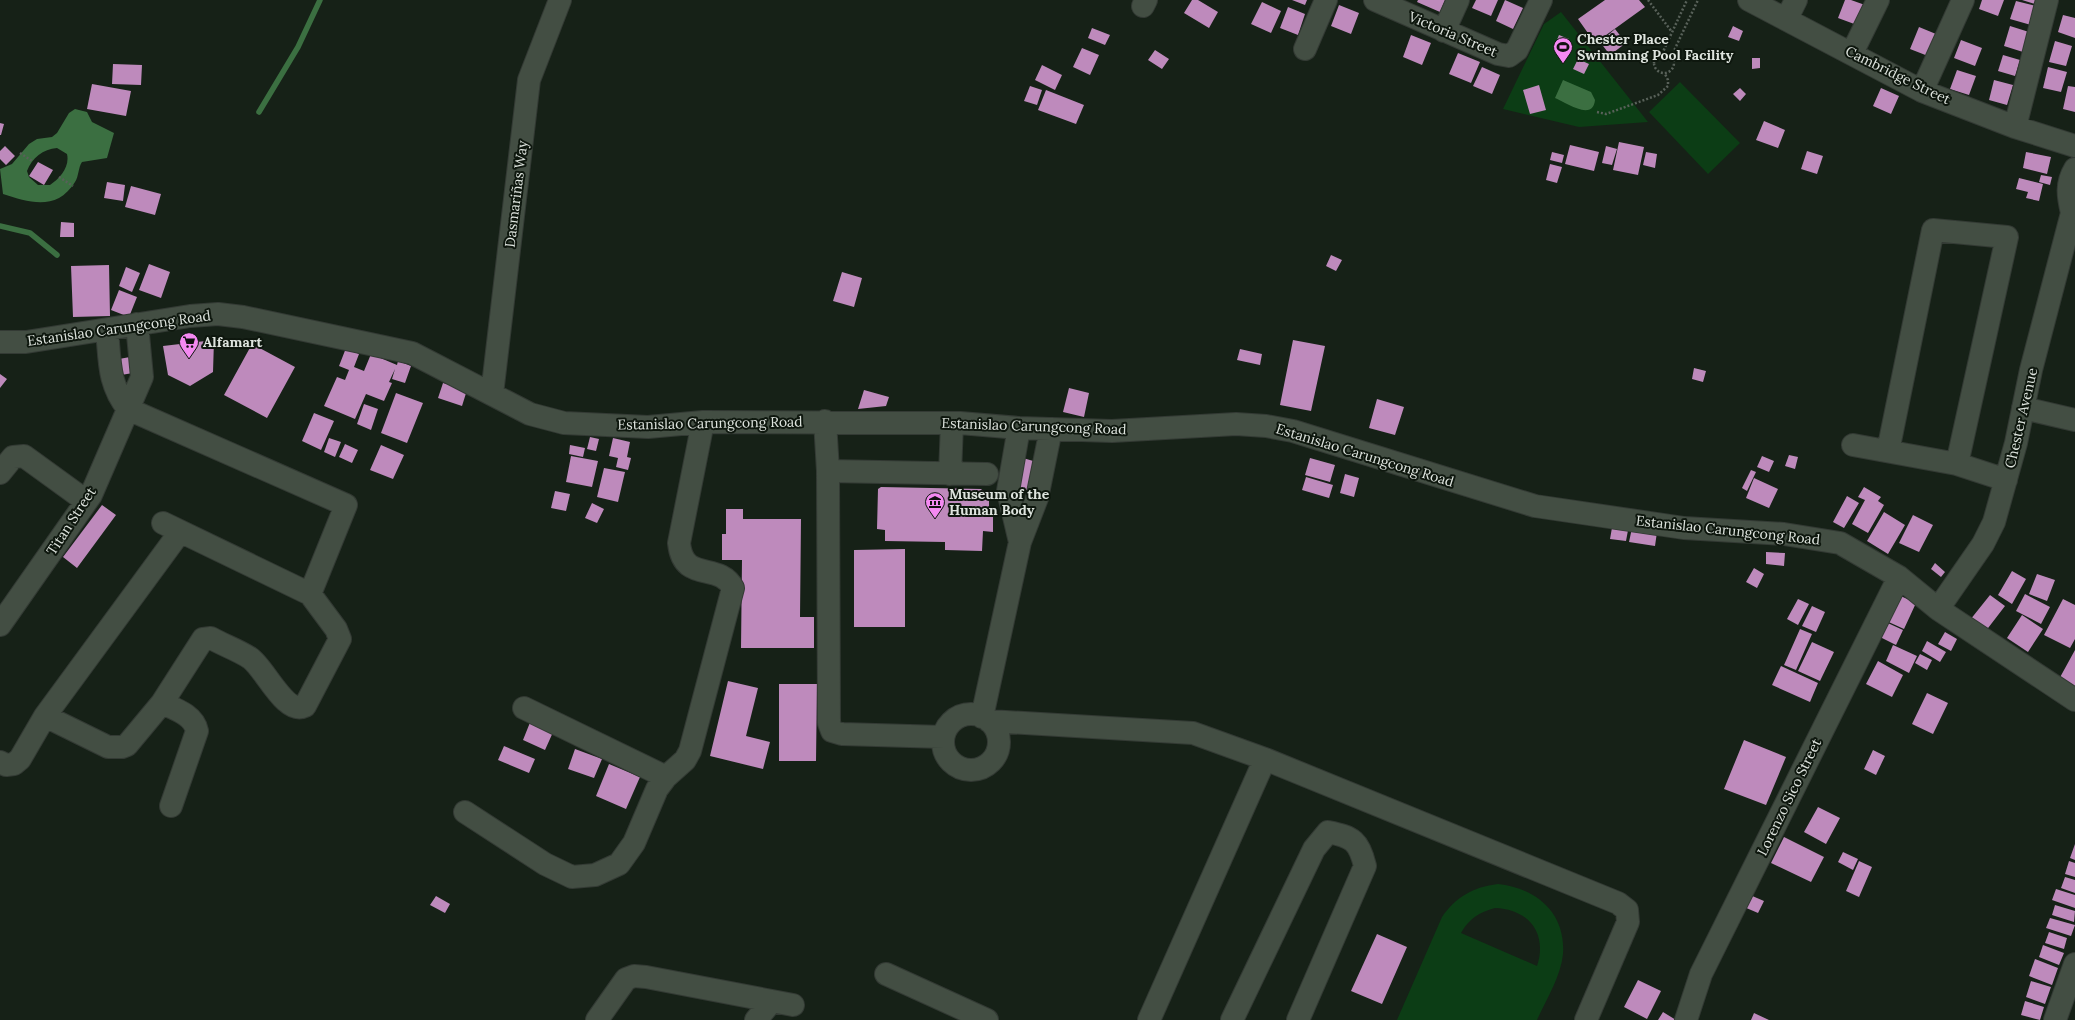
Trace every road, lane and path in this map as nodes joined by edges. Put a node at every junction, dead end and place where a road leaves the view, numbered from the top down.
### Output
1 (560, 0) edge
2 (1326, 0) edge
3 (1375, 0) edge
4 (1458, 0) edge
5 (1648, 0) edge
6 (1687, 0) edge
7 (1698, 0) edge
8 (1749, 0) edge
9 (1878, 0) edge
10 (1963, 0) edge
11 (2047, 0) edge
12 (1542, 3) edge
13 (1791, 9) edge
14 (1444, 31) junction
15 (1672, 32) junction
16 (1305, 49) dead end
17 (1852, 53) junction
18 (1662, 54) junction
19 (1672, 57) junction
20 (1665, 74) junction
21 (1922, 91) junction
22 (1597, 112) dead end
23 (2015, 127) junction
24 (2075, 146) edge
25 (20, 153) dead end
26 (32, 161) dead end
27 (2075, 169) edge
28 (59, 177) dead end
29 (72, 186) dead end
30 (2072, 217) edge
31 (137, 324) junction
32 (107, 330) junction
33 (0, 342) edge
34 (492, 394) junction
35 (2023, 408) junction
36 (128, 409) junction
37 (2075, 420) edge
38 (825, 421) junction
39 (704, 422) junction
40 (952, 423) junction
41 (1019, 428) junction
42 (1051, 429) junction
43 (1853, 445) dead end
44 (1888, 451) junction
45 (1957, 464) junction
46 (828, 471) junction
47 (0, 473) edge
48 (950, 474) junction
49 (987, 474) dead end
50 (2006, 480) junction
51 (86, 501) junction
52 (1020, 542) junction
53 (1899, 577) junction
54 (310, 594) junction
55 (1938, 609) junction
56 (0, 626) edge
57 (2075, 700) edge
58 (162, 703) junction
59 (524, 708) dead end
60 (45, 716) junction
61 (986, 719) junction
62 (944, 737) junction
63 (1265, 759) junction
64 (0, 762) edge
65 (666, 777) junction
66 (171, 806) dead end
67 (465, 812) dead end
68 (2075, 964) edge
69 (886, 974) dead end
70 (772, 1001) junction
71 (793, 1005) dead end
72 (2063, 1014) edge
73 (597, 1020) edge
74 (756, 1020) edge
75 (987, 1020) edge
76 (1148, 1020) edge
77 (1232, 1020) edge
78 (1298, 1020) edge
79 (1586, 1020) edge
80 (1686, 1020) edge

1 - 34 street, Dasmariñas Way
2 - 16 street
3 - 14 street, Victoria Street
4 - 14 street
5 - 15 path
6 - 15 path
7 - 19 path
8 - 13 street, Cambridge Street
9 - 17 street
10 - 21 street
11 - 23 street
12 - 14 street, Victoria Street
13 - 17 street, Cambridge Street
15 - 18 path
17 - 21 street, Cambridge Street
18 - 19 path
18 - 20 path
19 - 20 path
20 - 22 path
21 - 23 street, Cambridge Street
23 - 24 street, Cambridge Street
25 - 26 path
27 - 30 street, Chester Avenue
28 - 29 path
30 - 35 street, Chester Avenue
31 - 32 street, Estanislao Carungcong Road
31 - 34 street, Estanislao Carungcong Road
31 - 36 street, Titan Street
32 - 33 street, Estanislao Carungcong Road
32 - 36 street
34 - 39 street, Estanislao Carungcong Road
35 - 37 street
35 - 50 street, Chester Avenue
36 - 51 street, Titan Street
36 - 54 street
38 - 39 street, Estanislao Carungcong Road
38 - 40 street, Estanislao Carungcong Road
38 - 46 street
39 - 65 street
40 - 41 street, Estanislao Carungcong Road
40 - 48 street
41 - 42 street, Estanislao Carungcong Road
41 - 52 street
42 - 52 street
42 - 53 street, Estanislao Carungcong Road
43 - 44 street
44 - 45 street
44 - 45 street
45 - 50 street
46 - 48 street
46 - 62 street
47 - 51 street
48 - 49 street
50 - 55 street, Chester Avenue
51 - 56 street, Titan Street
52 - 61 street
53 - 55 street, Estanislao Carungcong Road
53 - 80 street, Lorenzo Sico Street
54 - 58 street
54 - 60 street
55 - 57 street, Estanislao Carungcong Road
58 - 60 street
58 - 66 street
59 - 65 street
60 - 64 street
61 - 62 street
61 - 62 street
61 - 63 street
63 - 76 street
63 - 79 street
65 - 67 street
68 - 72 street
69 - 75 street
70 - 71 street
70 - 73 street
70 - 74 street
77 - 78 street

